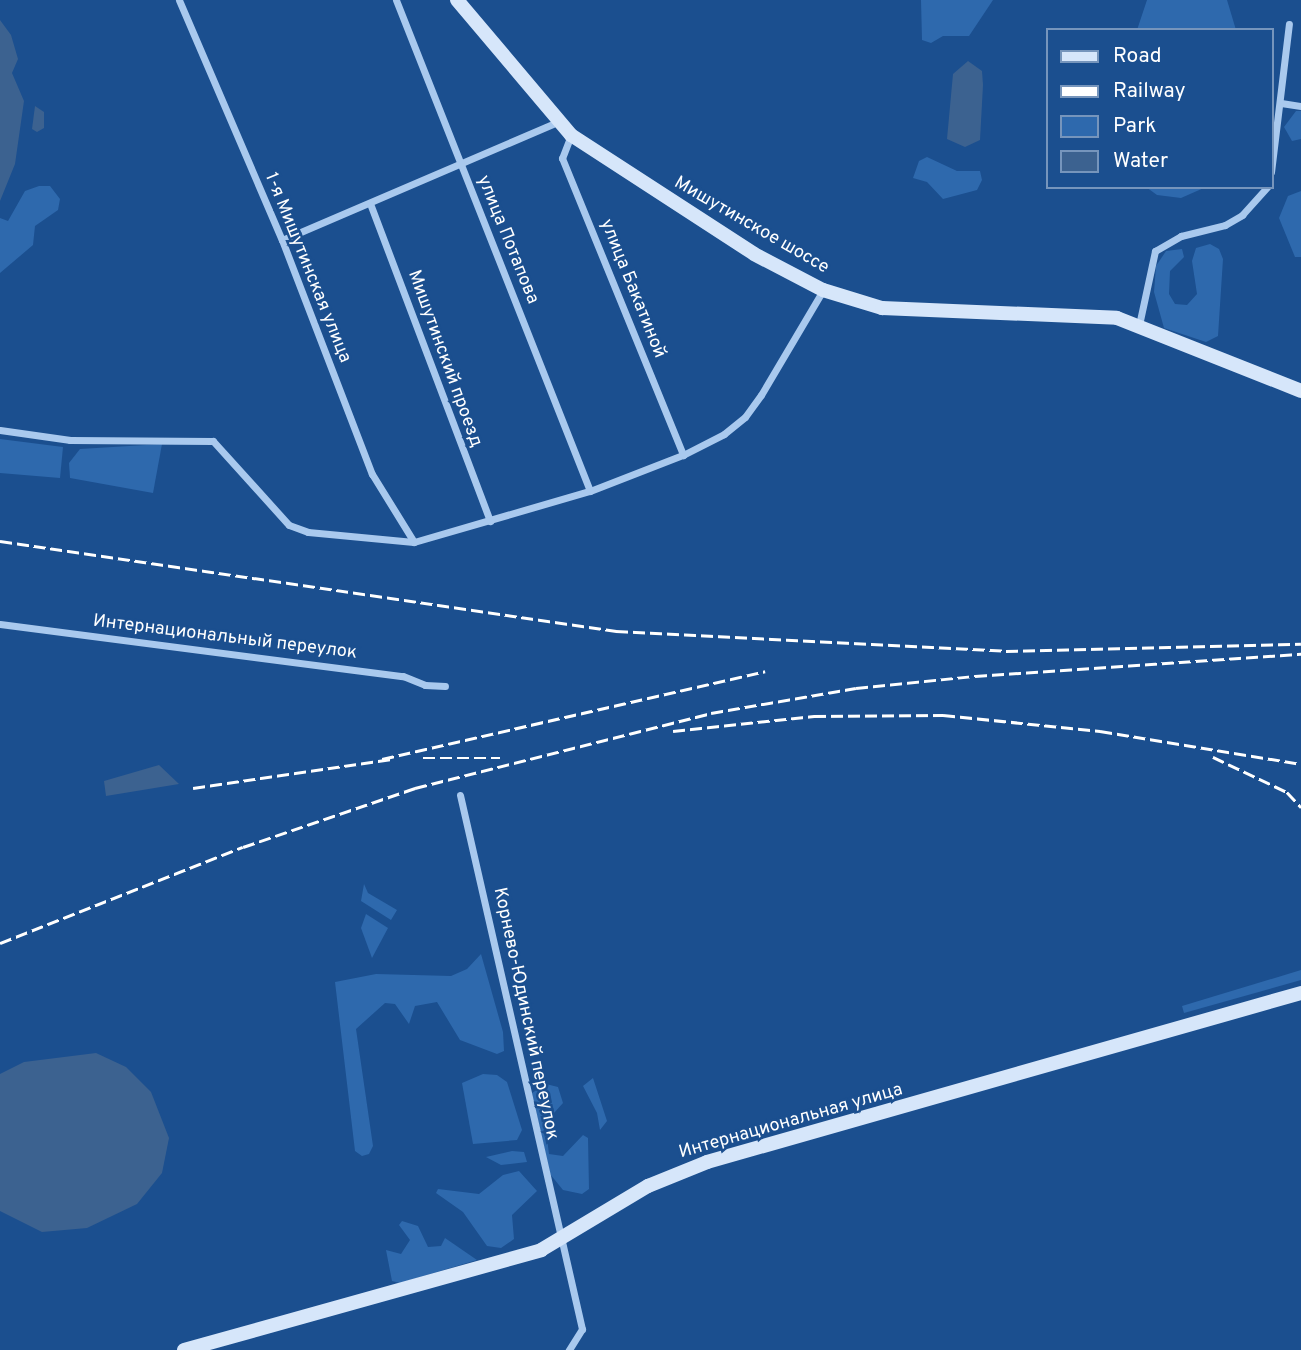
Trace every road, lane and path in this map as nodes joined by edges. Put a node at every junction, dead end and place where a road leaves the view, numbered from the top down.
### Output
1 (179, 0) edge
2 (396, 0) edge
3 (457, 0) edge
4 (1289, 23) dead end
5 (1281, 103) junction
6 (1301, 106) edge
7 (557, 122) junction
8 (571, 135) junction
9 (1273, 158) edge
10 (461, 166) junction
11 (1264, 189) edge
12 (371, 206) junction
13 (282, 240) junction
14 (824, 290) junction
15 (1139, 325) junction
16 (1301, 391) edge
17 (0, 430) edge
18 (683, 455) junction
19 (590, 491) junction
20 (490, 521) junction
21 (414, 542) junction
22 (0, 624) edge
23 (445, 685) dead end
24 (460, 795) dead end
25 (1301, 993) edge
26 (559, 1240) junction
27 (184, 1350) edge
28 (569, 1350) edge

1 - 13 street, 1-я Мишутинская улица
2 - 10 street, улица Потапова
3 - 7 street, Мишутинское шоссе
4 - 5 street
5 - 6 street
5 - 9 street
7 - 8 street, Мишутинское шоссе
7 - 10 street
8 - 14 street, Мишутинское шоссе
8 - 18 street, улица Бакатиной
10 - 12 street
10 - 19 street, улица Потапова
11 - 15 street
12 - 13 street
12 - 20 street, Мишутинский проезд
13 - 21 street, 1-я Мишутинская улица
14 - 15 street, Мишутинское шоссе
14 - 18 street
15 - 16 street, Мишутинское шоссе
17 - 21 street
18 - 19 street
19 - 20 street
20 - 21 street
22 - 23 street, Интернациональный переулок
24 - 26 street, Корнево-Юдинский переулок
25 - 26 street, Интернациональная улица
26 - 27 street, Интернациональная улица
26 - 28 street, Корнево-Юдинский переулок

